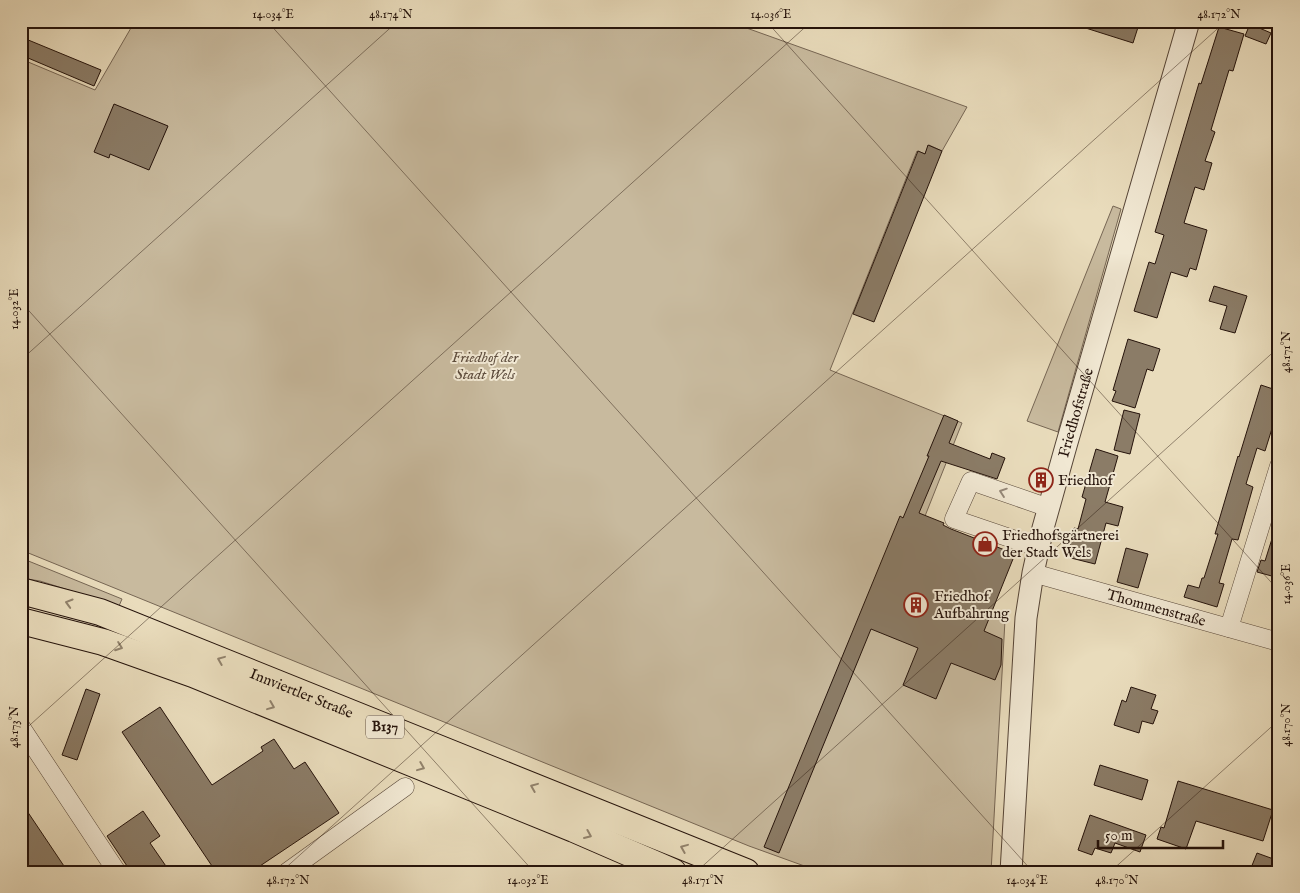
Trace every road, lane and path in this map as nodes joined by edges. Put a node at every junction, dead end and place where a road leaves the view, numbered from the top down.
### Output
1 (1189, 21) edge
2 (1279, 466) edge
3 (1049, 508) junction
4 (1039, 548) junction
5 (1033, 573) junction
6 (21, 591) edge
7 (21, 621) edge
8 (1229, 628) junction
9 (1279, 642) edge
10 (21, 727) edge
11 (405, 787) dead end
12 (117, 872) edge
13 (287, 872) edge
14 (673, 872) edge
15 (746, 872) edge
16 (1011, 872) edge

1 - 3 street, Friedhofstraße
2 - 8 street
3 - 4 street, Friedhofstraße
3 -> 4 street
4 - 5 street, Friedhofstraße
5 - 8 street, Thommenstraße
5 - 16 street, Friedhofstraße
15 -> 6 main road, Innviertler Straße / B137
7 -> 14 main road, Innviertler Straße / B137
8 - 9 street, Thommenstraße
10 - 12 street
11 - 13 street

